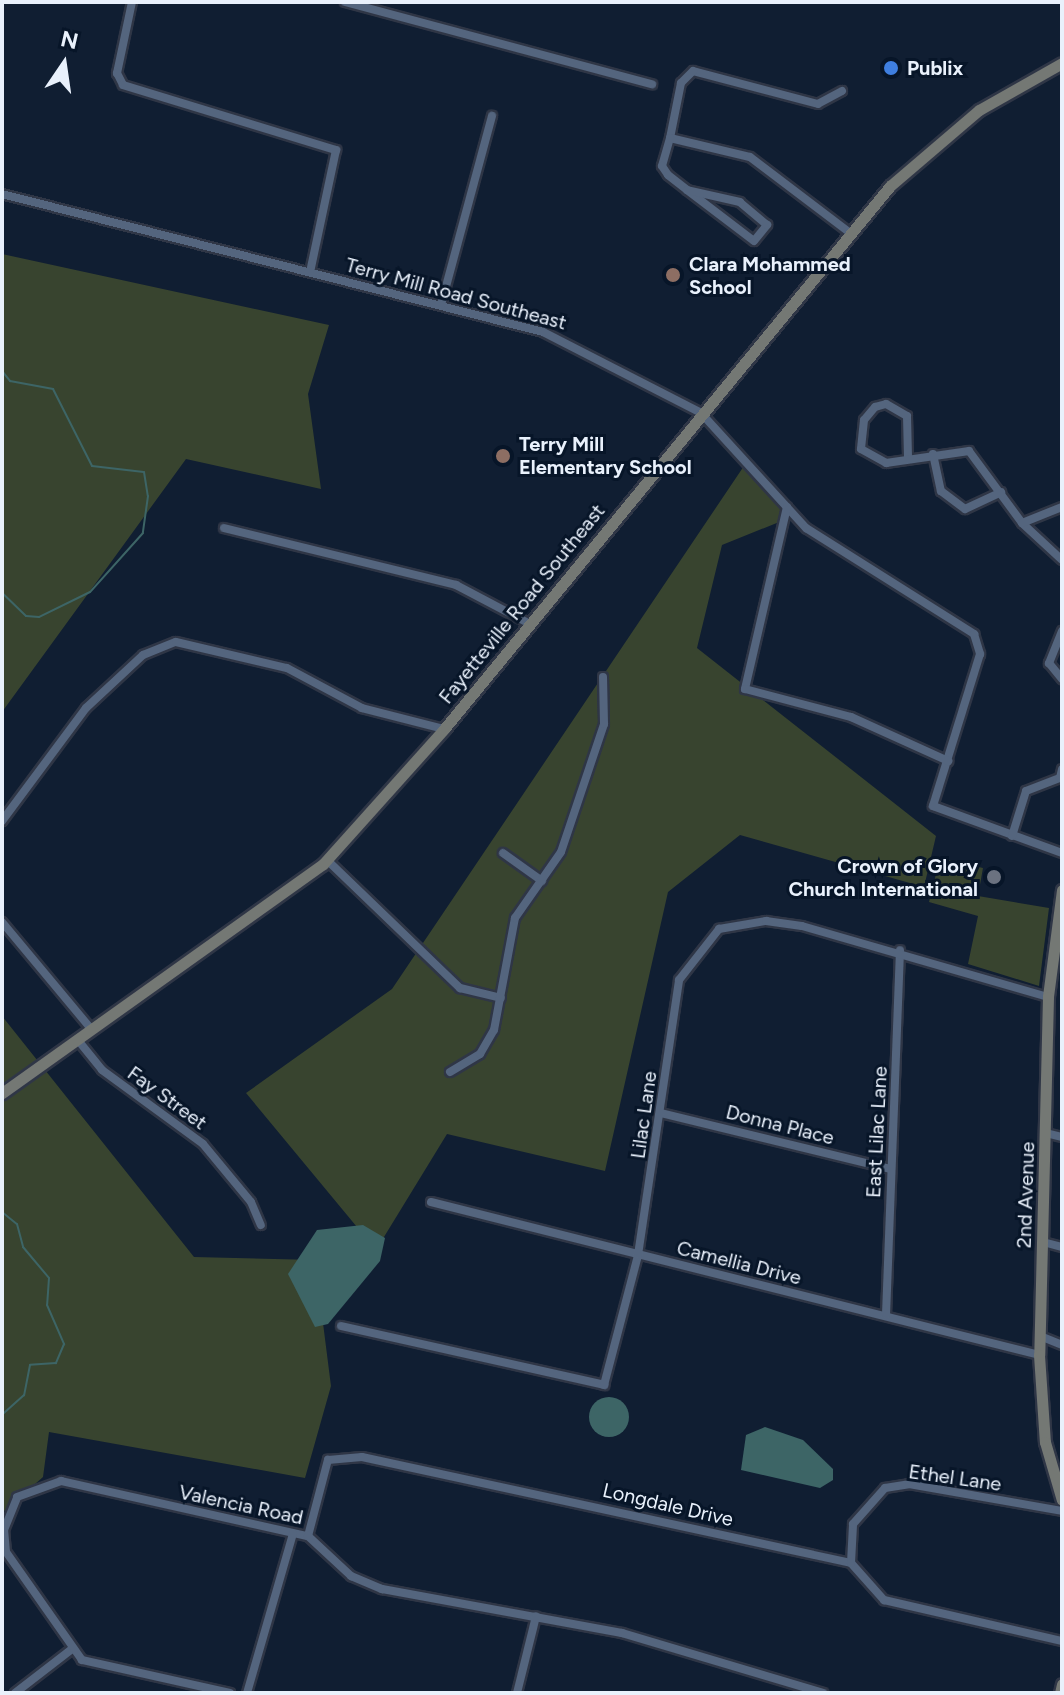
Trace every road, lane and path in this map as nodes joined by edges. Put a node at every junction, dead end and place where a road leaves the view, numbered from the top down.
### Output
1 (132, 2) edge
2 (345, 2) edge
3 (378, 5) edge
4 (1061, 68) edge
5 (652, 84) dead end
6 (842, 91) dead end
7 (492, 116) dead end
8 (670, 138) junction
9 (687, 190) junction
10 (2, 194) edge
11 (850, 233) junction
12 (310, 272) junction
13 (441, 305) junction
14 (701, 413) junction
15 (933, 454) junction
16 (908, 457) junction
17 (1001, 492) junction
18 (787, 507) junction
19 (1062, 507) edge
20 (1022, 523) junction
21 (224, 528) dead end
22 (1062, 560) edge
23 (530, 624) junction
24 (1062, 631) edge
25 (603, 677) dead end
26 (1062, 679) edge
27 (444, 729) junction
28 (948, 761) junction
29 (1062, 769) edge
30 (2, 821) edge
31 (1012, 836) junction
32 (503, 853) dead end
33 (1062, 853) edge
34 (327, 860) junction
35 (542, 881) junction
36 (1062, 890) edge
37 (1059, 917) edge
38 (2, 922) edge
39 (900, 950) junction
40 (1048, 997) junction
41 (501, 998) junction
42 (91, 1029) junction
43 (77, 1039) junction
44 (450, 1072) dead end
45 (2, 1093) edge
46 (661, 1113) junction
47 (1046, 1133) junction
48 (1062, 1137) edge
49 (890, 1169) junction
50 (431, 1202) dead end
51 (261, 1225) dead end
52 (1043, 1242) junction
53 (1062, 1247) edge
54 (638, 1255) junction
55 (886, 1315) junction
56 (341, 1326) dead end
57 (1040, 1336) junction
58 (1062, 1345) edge
59 (1039, 1355) junction
60 (1062, 1500) edge
61 (1062, 1511) edge
62 (293, 1534) junction
63 (308, 1536) junction
64 (851, 1563) junction
65 (536, 1616) junction
66 (1062, 1641) edge
67 (72, 1649) junction
68 (1062, 1684) edge
69 (15, 1693) edge
70 (230, 1693) edge
71 (247, 1693) edge
72 (517, 1693) edge
73 (823, 1693) edge
74 (1060, 1693) edge

1 - 12 street
2 - 3 street
3 - 5 street
4 - 11 street, Fayetteville Road Southeast
6 - 8 street
7 - 13 street
8 - 9 street
8 - 11 street
9 - 9 street
10 - 12 street, Terry Mill Road Southeast
11 - 14 street, Fayetteville Road Southeast
12 - 13 street, Terry Mill Road Southeast
13 - 14 street, Terry Mill Road Southeast
14 - 18 street, Terry Mill Road Southeast
14 - 23 street, Fayetteville Road Southeast
15 - 16 street
15 - 17 street
15 - 17 street
16 - 16 street
17 - 20 street
18 - 28 street, Terry Mill Road Southeast
18 - 28 street
19 - 20 street
20 - 22 street
21 - 23 street
23 - 27 street, Fayetteville Road Southeast
24 - 26 street
25 - 35 street
27 - 30 street
27 - 34 street, Fayetteville Road Southeast
28 - 31 street, Terry Mill Road Southeast
29 - 31 street
31 - 33 street, Terry Mill Road Southeast
32 - 35 street
34 - 41 street
34 - 42 street, Fayetteville Road Southeast
35 - 41 street
36 - 37 street, 2nd Avenue
37 - 40 street, 2nd Avenue
38 - 42 street
39 - 40 street, Lilac Lane
39 - 46 street, Lilac Lane
39 - 49 street, East Lilac Lane
40 - 47 street, 2nd Avenue
41 - 44 street
42 - 43 street, Fayetteville Road Southeast
43 - 45 street, Fayetteville Road Southeast
43 - 51 street, Fay Street
46 - 49 street, Donna Place
46 - 54 street, Lilac Lane
47 - 48 street
47 - 52 street, 2nd Avenue
49 - 55 street, East Lilac Lane
50 - 54 street, Camellia Drive
52 - 53 street
52 - 57 street, 2nd Avenue
54 - 55 street, Camellia Drive
54 - 56 street, Lilac Lane
55 - 59 street, Camellia Drive
57 - 58 street
57 - 59 street, 2nd Avenue
59 - 60 street, 2nd Avenue
61 - 64 street, Ethel Lane
62 - 63 street, Valencia Road
62 - 67 street, Valencia Road
62 - 71 street
63 - 64 street, Longdale Drive
63 - 65 street, Valencia Road
64 - 66 street
65 - 72 street
65 - 73 street, Valencia Road
67 - 69 street
67 - 70 street, Valencia Road
68 - 74 street

